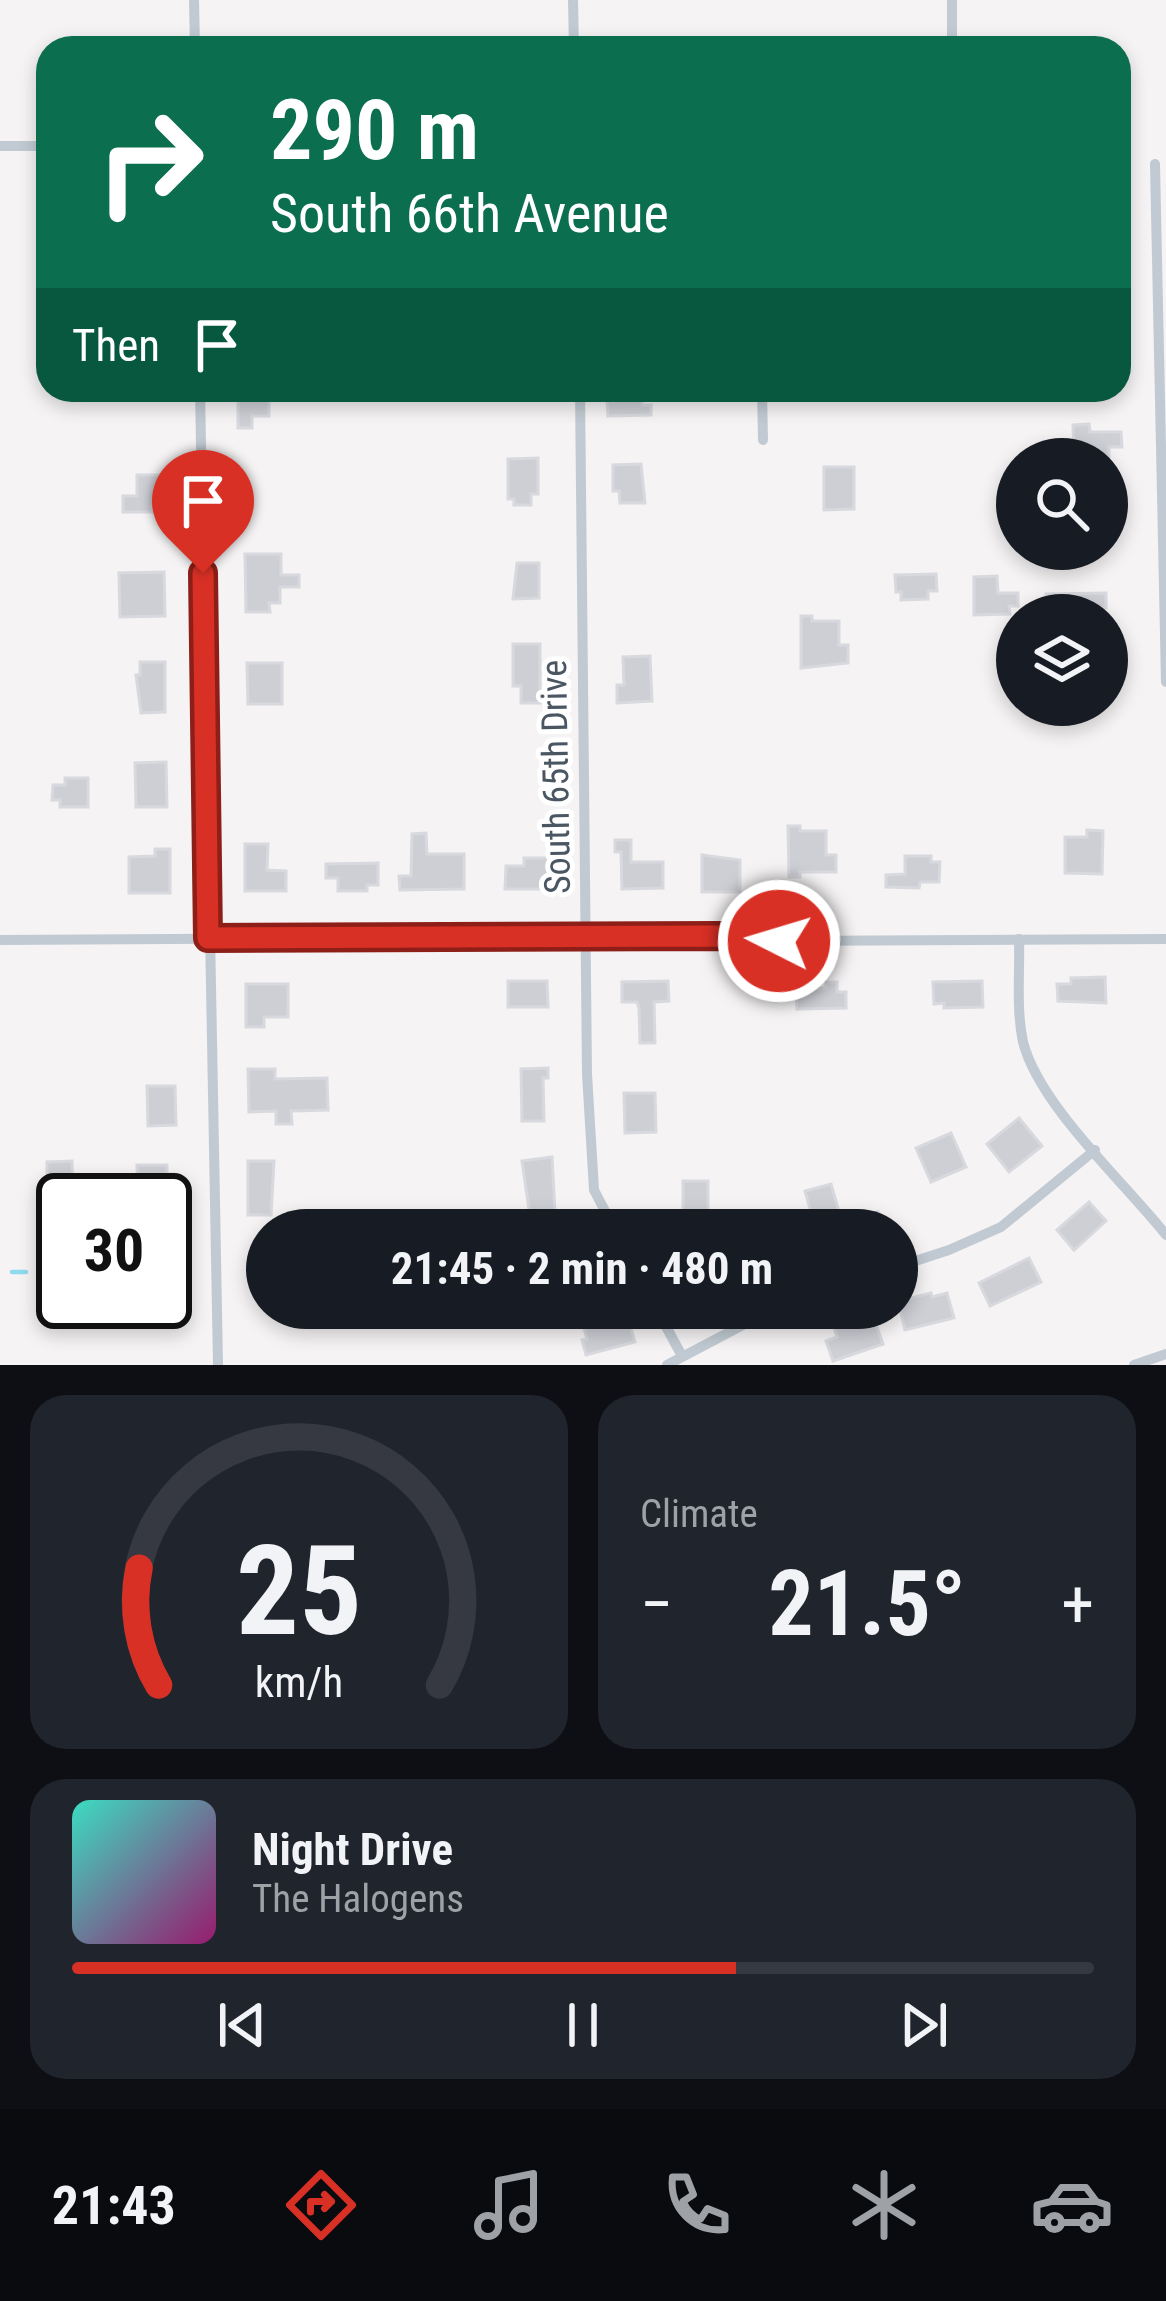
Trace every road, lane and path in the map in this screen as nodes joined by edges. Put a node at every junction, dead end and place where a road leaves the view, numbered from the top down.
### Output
1 (194, 0) edge
2 (573, 0) edge
3 (952, 0) edge
4 (195, 36) edge
5 (574, 36) edge
6 (952, 36) edge
7 (0, 146) edge
8 (36, 146) edge
9 (1155, 164) dead end
10 (200, 402) edge
11 (580, 402) edge
12 (762, 402) edge
13 (763, 440) dead end
14 (1166, 682) edge
15 (587, 936) junction
16 (208, 938) junction
17 (1019, 939) junction
18 (1166, 939) edge
19 (0, 940) edge
20 (1095, 1150) junction
21 (604, 1209) edge
22 (1166, 1235) edge
23 (918, 1259) edge
24 (667, 1329) edge
25 (734, 1329) edge
26 (1166, 1354) edge
27 (682, 1356) junction
28 (218, 1365) edge
29 (667, 1365) edge
30 (1134, 1365) edge

1 - 4 street
2 - 5 street
3 - 6 street
7 - 8 street
9 - 14 street
10 - 16 street
11 - 15 street, South 65th Drive
12 - 13 street
15 - 16 street
15 - 17 street
15 - 21 street, South 65th Drive
16 - 19 street
16 - 28 street
17 - 18 street
17 - 20 street
20 - 22 street
20 - 23 street
24 - 27 street
25 - 27 street
26 - 30 street
27 - 29 street

